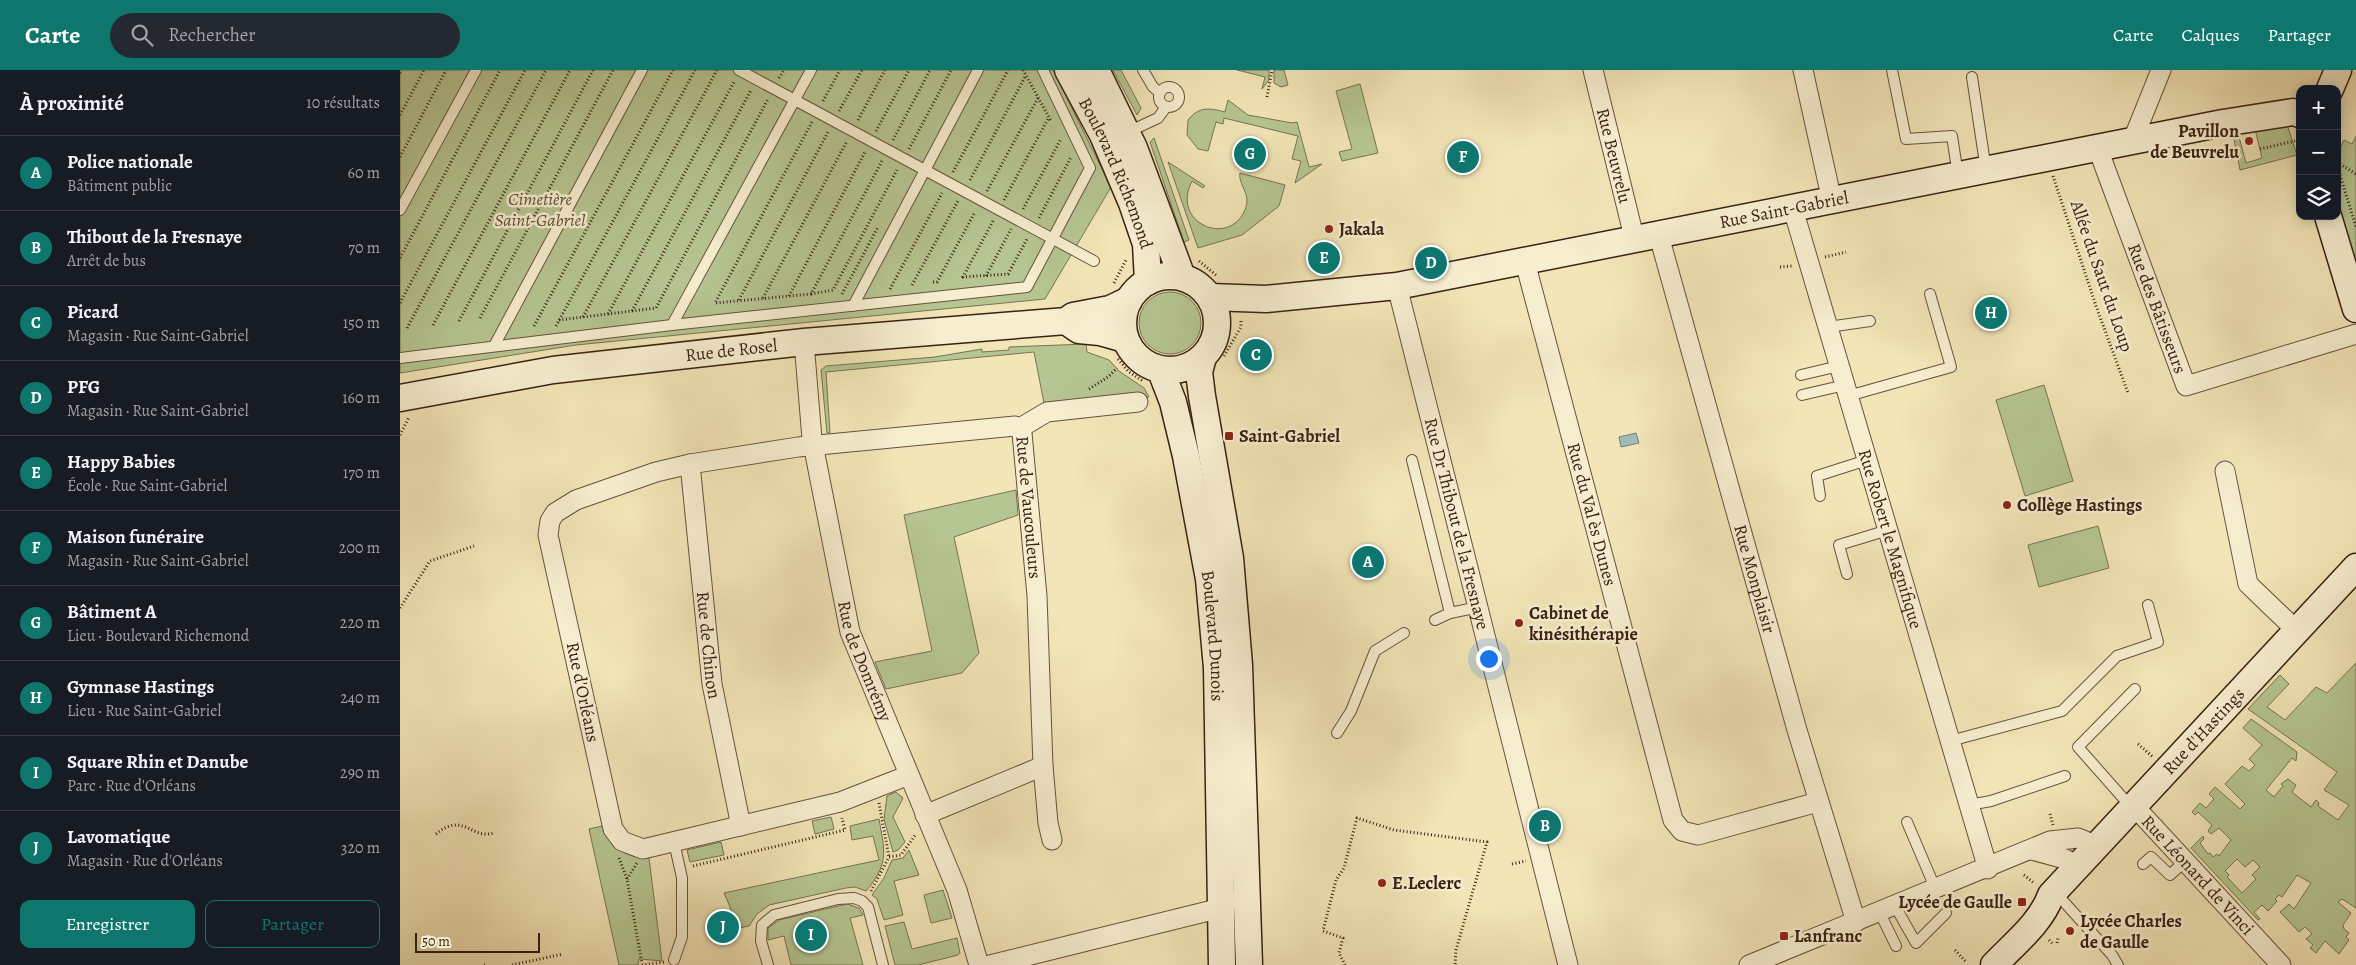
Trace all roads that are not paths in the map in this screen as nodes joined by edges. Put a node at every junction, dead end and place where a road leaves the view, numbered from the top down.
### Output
1 (476, 70) edge
2 (642, 70) edge
3 (739, 70) edge
4 (810, 70) edge
5 (978, 70) edge
6 (1044, 70) edge
7 (1068, 70) edge
8 (1096, 70) edge
9 (1143, 70) edge
10 (1593, 70) edge
11 (1803, 70) edge
12 (1892, 70) edge
13 (2161, 70) edge
14 (2338, 70) edge
15 (1972, 77) dead end
16 (2332, 85) edge
17 (1160, 92) junction
18 (794, 100) junction
19 (1166, 107) junction
20 (2296, 120) edge
21 (1127, 133) junction
22 (2132, 142) junction
23 (2098, 149) junction
24 (925, 170) junction
25 (1986, 171) junction
26 (1958, 176) junction
27 (1832, 202) junction
28 (1793, 209) junction
29 (400, 210) edge
30 (2329, 220) edge
31 (1647, 238) junction
32 (1053, 239) junction
33 (1094, 261) dead end
34 (1525, 262) junction
35 (1187, 266) junction
36 (1148, 281) junction
37 (1397, 286) junction
38 (1216, 288) junction
39 (1121, 293) junction
40 (1930, 294) dead end
41 (1266, 298) junction
42 (853, 306) junction
43 (2356, 309) edge
44 (1068, 312) junction
45 (1870, 320) dead end
46 (672, 325) junction
47 (1229, 325) junction
48 (1828, 327) junction
49 (2356, 334) edge
50 (804, 342) junction
51 (494, 346) junction
52 (1119, 347) junction
53 (400, 358) edge
54 (1212, 361) junction
55 (1839, 366) junction
56 (1802, 375) dead end
57 (1155, 378) junction
58 (1846, 390) junction
59 (1802, 396) dead end
60 (400, 398) edge
61 (1138, 402) dead end
62 (1020, 428) junction
63 (814, 446) junction
64 (1412, 460) dead end
65 (1867, 460) junction
66 (690, 464) junction
67 (2225, 471) dead end
68 (1820, 496) dead end
69 (1888, 530) junction
70 (2356, 566) edge
71 (1848, 574) dead end
72 (2148, 605) dead end
73 (1479, 608) junction
74 (1450, 613) junction
75 (1435, 620) dead end
76 (2296, 630) junction
77 (1404, 633) dead end
78 (2135, 689) dead end
79 (1338, 733) dead end
80 (1950, 741) junction
81 (1043, 766) junction
82 (908, 775) junction
83 (2065, 776) dead end
84 (1818, 802) junction
85 (1969, 805) junction
86 (2133, 807) junction
87 (1908, 822) dead end
88 (922, 823) junction
89 (741, 826) junction
90 (1052, 840) dead end
91 (674, 842) junction
92 (2097, 846) junction
93 (2032, 850) junction
94 (2185, 861) junction
95 (2143, 864) dead end
96 (2078, 866) junction
97 (1988, 869) junction
98 (1245, 885) junction
99 (1936, 890) junction
100 (2047, 890) junction
101 (1221, 908) junction
102 (1887, 909) junction
103 (1946, 913) dead end
104 (1856, 922) junction
105 (1896, 946) dead end
106 (1965, 959) edge
107 (674, 960) road end
108 (1012, 962) edge
109 (768, 965) edge
110 (883, 965) edge
111 (979, 965) edge
112 (990, 965) edge
113 (1222, 965) edge
114 (1249, 965) edge
115 (1568, 965) edge
116 (1749, 965) edge
117 (1994, 965) edge
118 (2118, 965) edge
119 (2281, 965) edge

1 - 29 lane
2 - 51 lane
3 - 18 lane
4 - 18 lane
5 - 24 lane
6 - 32 lane
7 - 36 street, Boulevard Richemond
8 - 21 street, Boulevard Richemond
9 - 17 lane
10 - 31 street, Rue Beuvrelu
11 - 27 street
12 - 26 lane
13 - 22 street
14 - 16 street
15 - 25 lane
17 - 19 lane
17 - 19 lane
18 - 24 lane
18 - 46 lane
19 - 21 lane
20 - 22 street, Rue Saint-Gabriel
21 - 35 street, Boulevard Richemond
22 - 23 street, Rue Saint-Gabriel
23 - 25 street, Rue Saint-Gabriel
23 - 49 street, Rue des Bâtisseurs
24 - 32 lane
24 - 42 lane
25 - 26 street, Rue Saint-Gabriel
26 - 27 street, Rue Saint-Gabriel
27 - 28 street, Rue Saint-Gabriel
28 - 31 street, Rue Saint-Gabriel
28 - 48 street, Rue Robert le Magnifique
30 - 43 street
31 - 34 street, Rue Saint-Gabriel
31 - 84 street, Rue Monplaisir
32 - 33 lane
32 - 42 lane
34 - 37 street, Rue Saint-Gabriel
34 - 84 street, Rue du Val ès Dunes
35 - 36 street
35 - 38 street
36 - 39 street
37 - 41 street, Rue Saint-Gabriel
37 - 73 street, Rue Dr Thibout de la Fresnaye
38 - 41 street, Rue Saint-Gabriel
38 - 47 street
39 - 44 street, Rue de Rosel
39 - 52 street
40 - 58 lane
41 - 47 street, Rue Saint-Gabriel
42 - 46 lane
44 - 50 street, Rue de Rosel
44 - 52 street, Rue de Rosel
45 - 48 lane
46 - 51 lane
47 - 54 street
48 - 55 street, Rue Robert le Magnifique
50 - 60 street, Rue de Rosel
50 - 63 street, Rue de Domrémy
51 - 53 lane
52 - 57 street
54 - 57 street
54 - 98 street, Boulevard Dunois
55 - 56 lane
55 - 58 street, Rue Robert le Magnifique
57 - 101 street, Boulevard Dunois
58 - 59 lane
58 - 65 street, Rue Robert le Magnifique
61 - 62 street
62 - 63 street, Rue de Vaucouleurs
62 - 81 street, Rue de Vaucouleurs
63 - 66 street, Rue d'Orléans
63 - 82 street, Rue de Domrémy
64 - 74 lane
65 - 68 lane
65 - 69 street, Rue Robert le Magnifique
66 - 89 street, Rue de Chinon
66 - 91 street, Rue d'Orléans
67 - 76 street
69 - 71 lane
69 - 80 street, Rue Robert le Magnifique
70 - 76 street, Rue d'Hastings
72 - 80 lane
73 - 74 lane
73 - 115 street, Rue Dr Thibout de la Fresnaye
74 - 75 lane
76 - 86 street, Rue d'Hastings
77 - 79 lane
78 - 86 lane
80 - 85 street, Rue Robert le Magnifique
81 - 88 street
81 - 90 street, Rue de Vaucouleurs
82 - 88 street, Rue de Domrémy
82 - 89 street, Rue d'Orléans
83 - 85 lane
84 - 104 street, Rue Monplaisir
85 - 97 street, Rue Robert le Magnifique
86 - 92 street, Rue d'Hastings
86 - 94 street, Rue Léonard de Vinci
87 - 99 lane
88 - 111 street, Rue de Domrémy
89 - 91 street, Rue d'Orléans
91 - 107 lane
92 - 93 street
92 - 96 street, Rue d'Hastings
93 - 96 street
93 - 97 street
94 - 95 lane
94 - 119 street, Rue Léonard de Vinci
96 - 100 street, Rue d'Hastings
97 - 99 street
98 - 101 street
98 - 114 street, Boulevard Dunois
99 - 102 street
100 - 106 street, Rue d'Hastings
100 - 117 street, Rue d'Hastings
100 - 118 lane
101 - 108 street
101 - 113 street, Boulevard Dunois
102 - 103 lane
102 - 104 street
102 - 105 lane
104 - 116 street
108 - 112 street
109 - 110 lane

